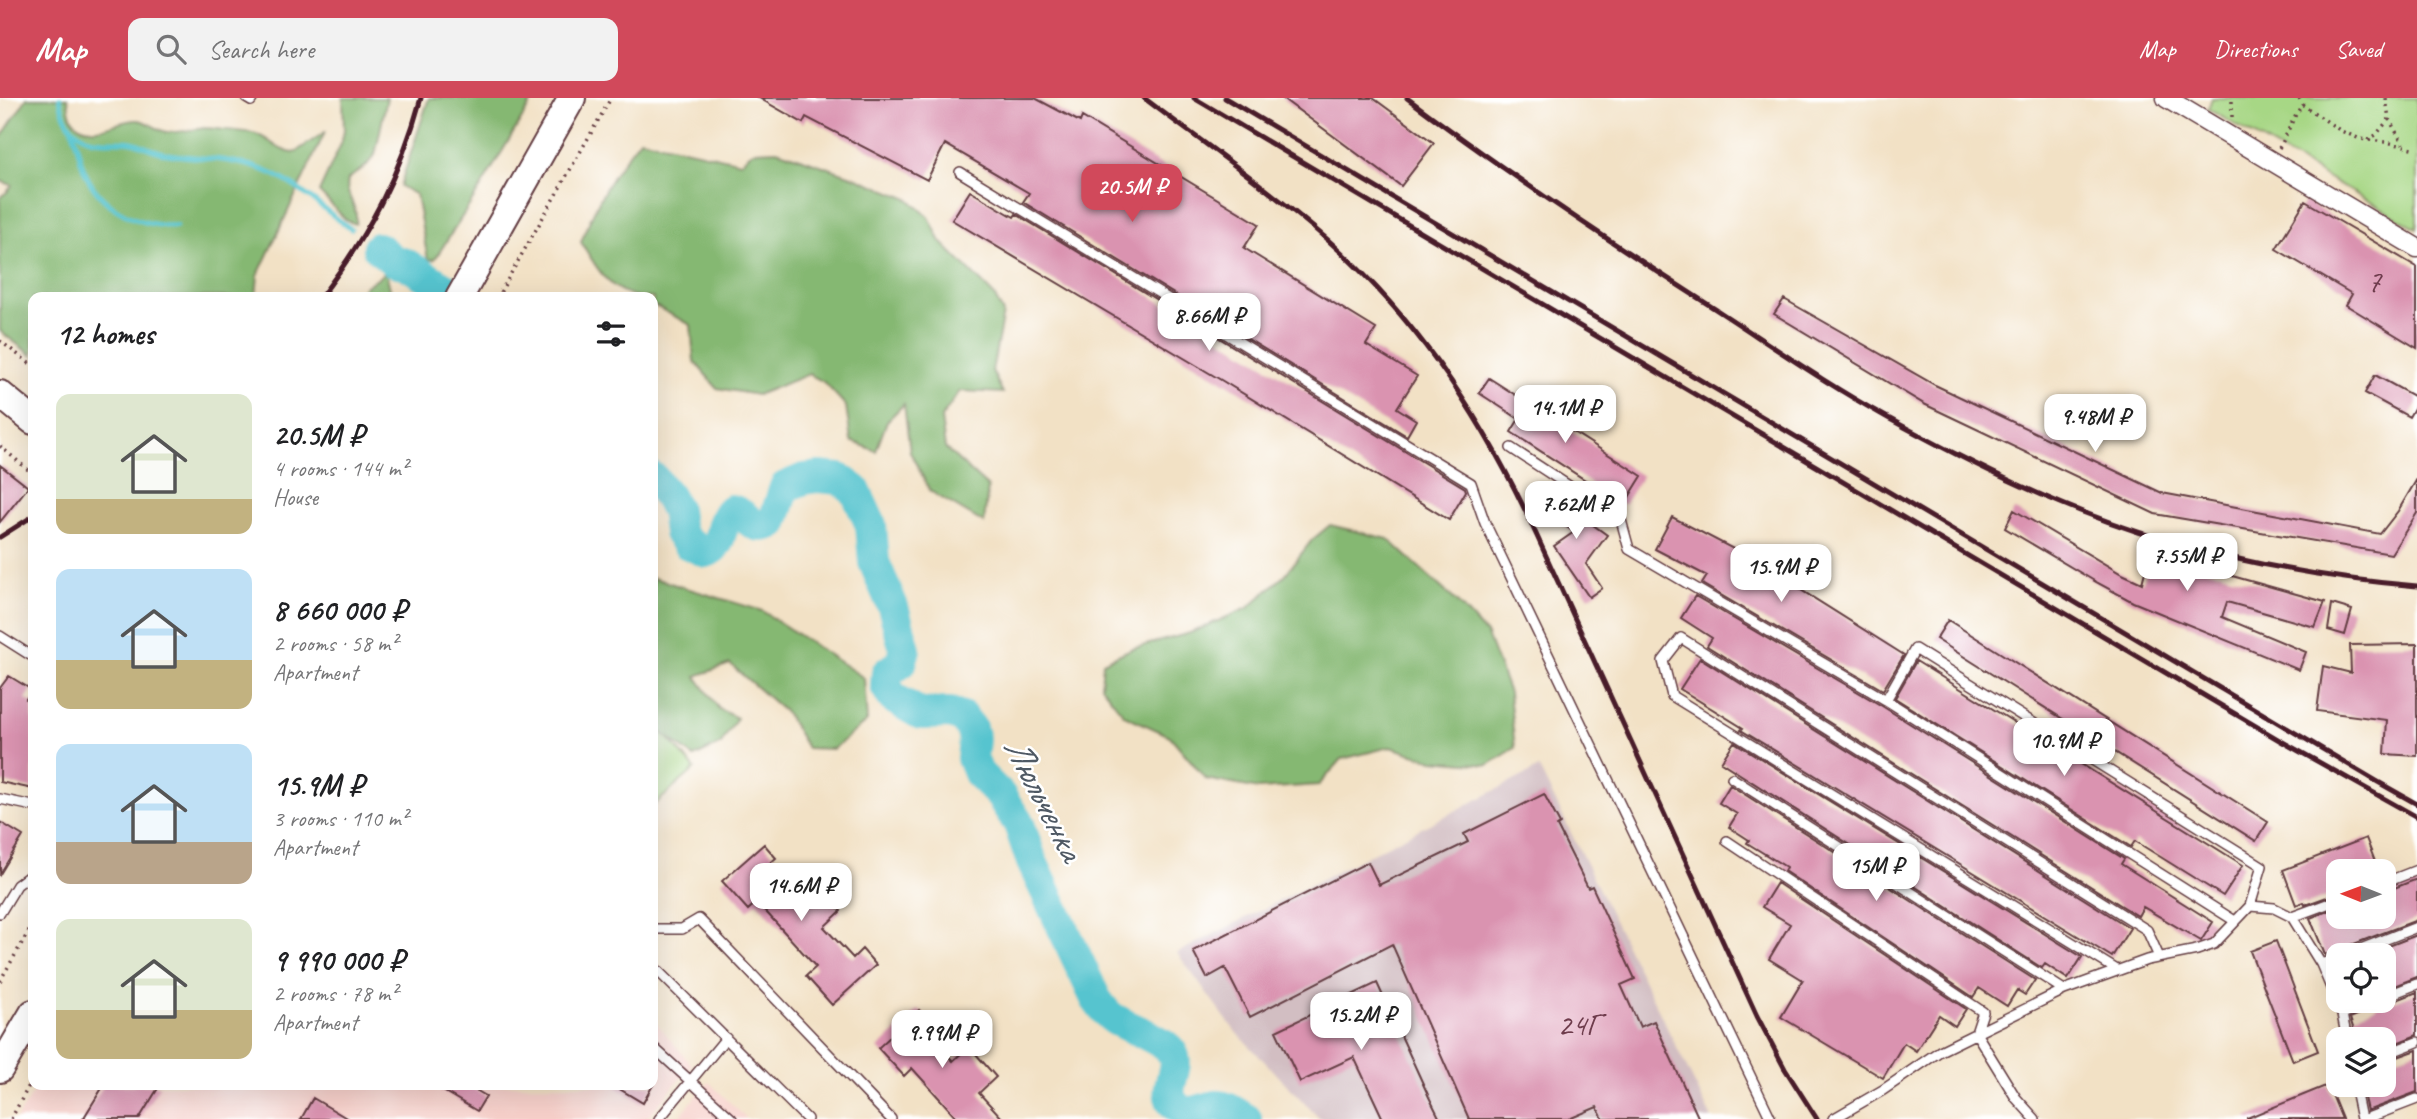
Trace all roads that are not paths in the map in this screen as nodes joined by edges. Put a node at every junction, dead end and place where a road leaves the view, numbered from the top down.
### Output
1 (247, 98) edge
2 (253, 98) edge
3 (572, 98) edge
4 (2166, 98) edge
5 (960, 172) dead end
6 (2417, 248) edge
7 (462, 292) edge
8 (0, 394) edge
9 (28, 417) edge
10 (1511, 448) dead end
11 (0, 636) edge
12 (28, 652) edge
13 (1886, 700) junction
14 (1731, 778) dead end
15 (0, 799) edge
16 (28, 805) edge
17 (1727, 841) dead end
18 (2417, 870) edge
19 (28, 877) edge
20 (2396, 878) edge
21 (2326, 904) edge
22 (2250, 906) junction
23 (1, 908) edge
24 (2292, 917) junction
25 (2235, 921) junction
26 (2417, 926) edge
27 (658, 929) edge
28 (2375, 943) edge
29 (2159, 957) junction
30 (2326, 962) edge
31 (2321, 964) junction
32 (2117, 970) junction
33 (658, 971) edge
34 (2417, 984) edge
35 (2064, 990) junction
36 (2396, 992) edge
37 (2342, 1014) joint
38 (28, 1021) edge
39 (2344, 1027) edge
40 (1976, 1033) junction
41 (726, 1038) junction
42 (2417, 1042) edge
43 (2396, 1050) edge
44 (658, 1052) edge
45 (0, 1069) edge
46 (690, 1082) junction
47 (2357, 1097) edge
48 (2417, 1099) edge
49 (659, 1119) edge
50 (732, 1119) edge
51 (807, 1119) edge
52 (891, 1119) edge
53 (1771, 1119) edge
54 (1833, 1119) edge
55 (2035, 1119) edge
56 (2363, 1119) edge

1 - 2 lane
3 - 7 main road
4 - 6 street
5 - 53 lane
8 - 9 main road
10 - 13 lane
11 - 12 lane
13 - 22 lane
13 - 25 lane
14 - 35 lane
15 - 16 lane
17 - 40 lane
18 - 20 lane
19 - 23 lane
21 - 24 lane
22 - 24 lane
22 - 25 lane
24 - 31 lane
25 - 29 lane
26 - 28 lane
27 - 52 lane
29 - 32 lane
29 - 32 lane
30 - 31 lane
31 - 37 lane
32 - 35 lane
33 - 41 lane
34 - 36 lane
35 - 40 lane
37 - 39 lane
38 - 45 main road
40 - 54 lane
40 - 55 lane
41 - 46 lane
41 - 51 lane
42 - 43 lane
44 - 46 lane
46 - 49 lane
46 - 50 lane
47 - 56 lane
48 - 56 lane

